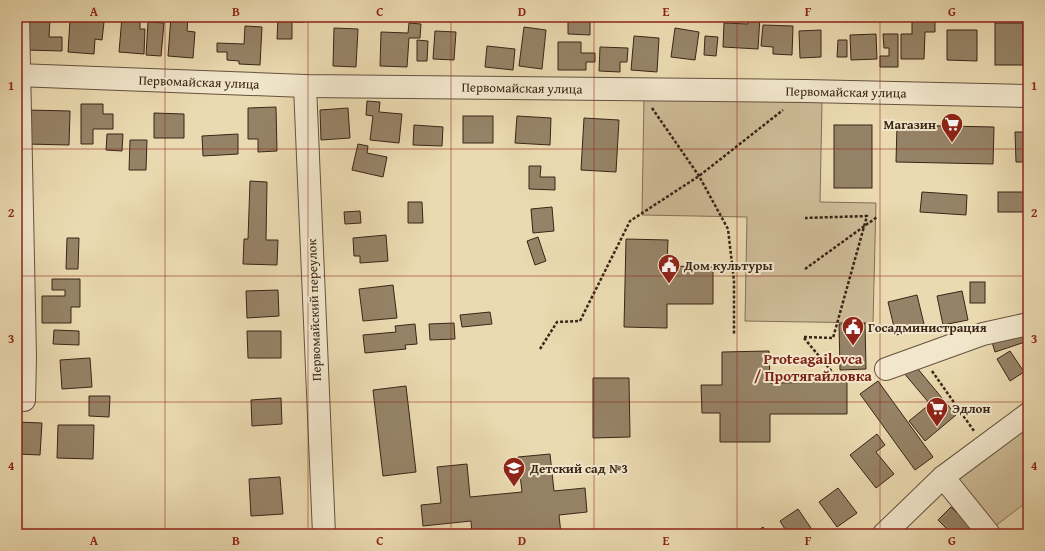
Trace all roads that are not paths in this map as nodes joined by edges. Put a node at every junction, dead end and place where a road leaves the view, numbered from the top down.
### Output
1 (18, 17) edge
2 (18, 75) edge
3 (305, 86) junction
4 (1028, 96) edge
5 (1028, 324) edge
6 (21, 358) edge
7 (886, 369) road end
8 (24, 400) dead end
9 (1028, 414) edge
10 (943, 477) junction
11 (324, 534) edge
12 (884, 534) edge
13 (989, 534) edge

1 - 2 street
2 - 3 street, Первомайская улица
2 - 6 street
3 - 4 street, Первомайская улица
3 - 11 street, Первомайский переулок
5 - 7 street
6 - 8 street
9 - 10 street
10 - 12 street
10 - 13 street

